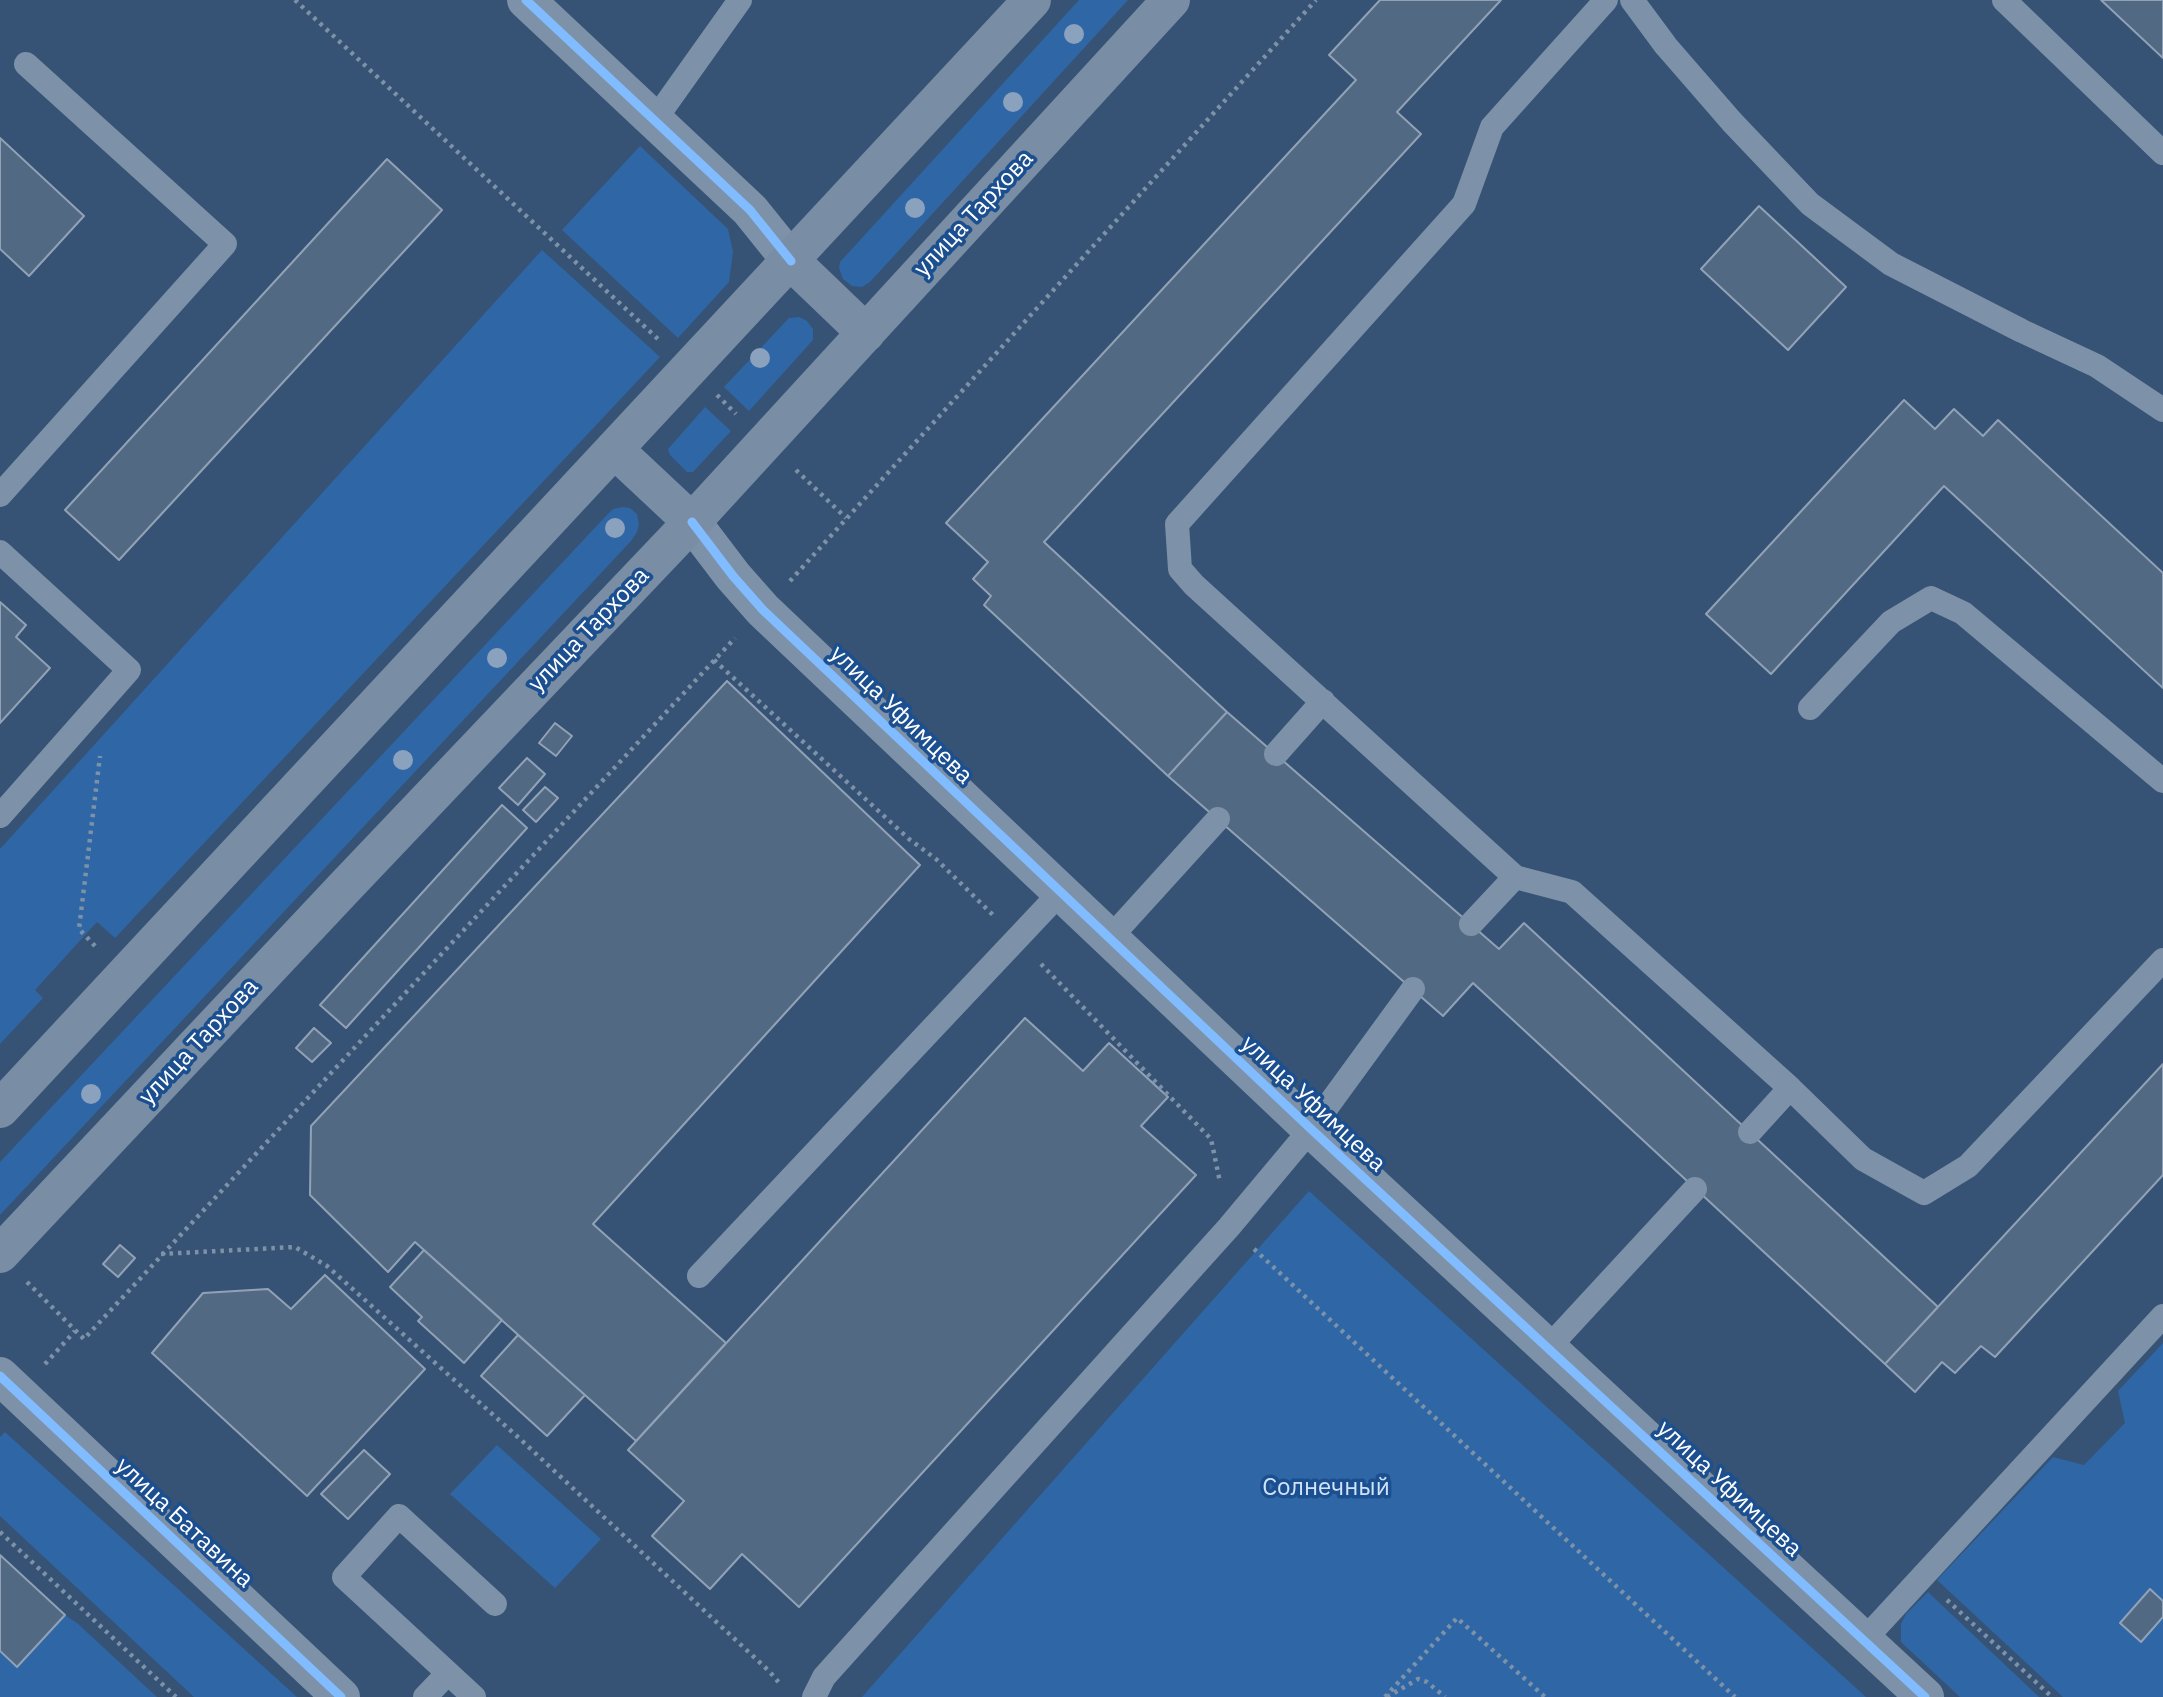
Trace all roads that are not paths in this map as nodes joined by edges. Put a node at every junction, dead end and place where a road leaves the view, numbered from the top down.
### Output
1 (526, 0) edge
2 (740, 0) edge
3 (1032, 0) edge
4 (1171, 0) edge
5 (1606, 0) edge
6 (1632, 0) edge
7 (2004, 0) edge
8 (26, 64) dead end
9 (654, 121) junction
10 (2163, 153) edge
11 (790, 261) junction
12 (866, 333) junction
13 (2163, 410) edge
14 (614, 449) junction
15 (0, 495) edge
16 (692, 522) junction
17 (0, 552) edge
18 (1323, 701) junction
19 (1810, 708) dead end
20 (1276, 754) dead end
21 (2163, 781) edge
22 (0, 816) edge
23 (1218, 819) dead end
24 (1515, 877) junction
25 (1060, 893) junction
26 (1471, 924) dead end
27 (1109, 939) junction
28 (2163, 960) edge
29 (1413, 989) dead end
30 (1790, 1088) junction
31 (0, 1109) edge
32 (1311, 1129) junction
33 (1750, 1132) dead end
34 (1695, 1189) dead end
35 (0, 1254) edge
36 (699, 1276) dead end
37 (2163, 1316) edge
38 (1548, 1348) junction
39 (18, 1375) edge
40 (495, 1604) dead end
41 (1863, 1641) junction
42 (448, 1673) junction
43 (341, 1697) edge
44 (425, 1697) edge
45 (474, 1697) edge
46 (814, 1697) edge
47 (1925, 1697) edge

1 - 9 street
2 - 9 lane
3 - 11 main road
4 - 12 main road, улица Тархова
5 - 18 lane
6 - 13 lane
7 - 10 lane
8 - 15 lane
9 - 11 street
11 - 12 main road
11 - 14 main road
12 - 16 main road, улица Тархова
14 - 16 main road
14 - 31 main road
16 - 25 street, улица Уфимцева
16 - 35 main road, улица Тархова
17 - 22 lane
18 - 20 lane
18 - 24 lane
19 - 21 lane
23 - 27 lane
24 - 26 lane
24 - 30 lane
25 - 27 street, улица Уфимцева
25 - 36 lane
27 - 32 street, улица Уфимцева
28 - 30 lane
29 - 32 lane
30 - 33 lane
32 - 38 street, улица Уфимцева
32 - 46 lane
34 - 38 lane
37 - 41 lane
38 - 41 street, улица Уфимцева
39 - 43 street, улица Батавина
40 - 42 lane
41 - 47 street, улица Уфимцева
42 - 44 lane
42 - 45 lane

